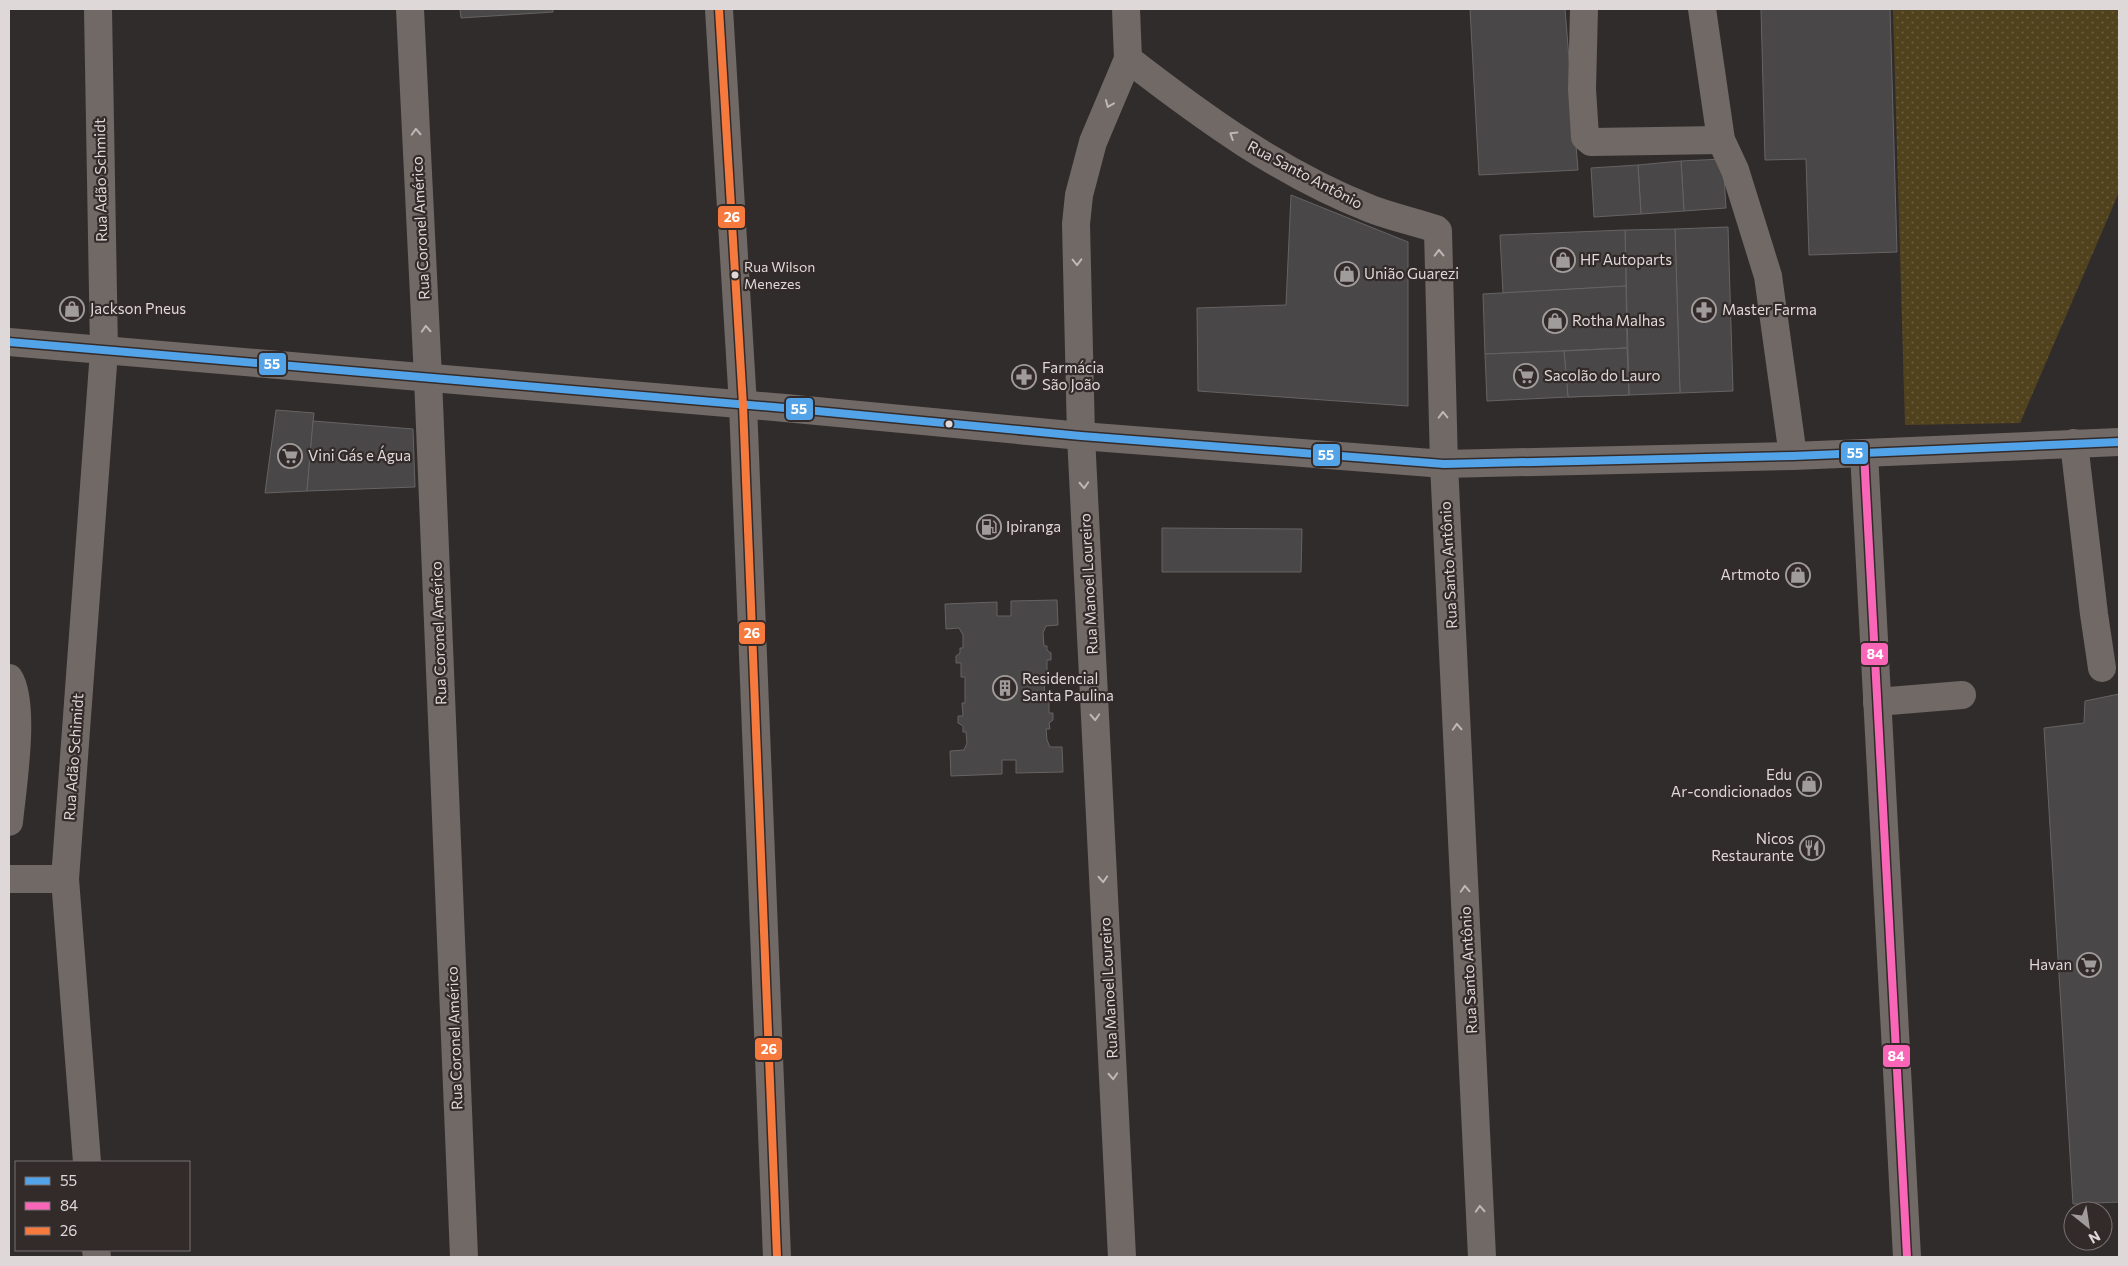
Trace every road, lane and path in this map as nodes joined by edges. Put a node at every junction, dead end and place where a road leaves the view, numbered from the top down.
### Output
1 (98, 9) edge
2 (410, 9) edge
3 (719, 9) edge
4 (1126, 9) edge
5 (1584, 9) edge
6 (1702, 9) edge
7 (1128, 59) junction
8 (1722, 140) junction
9 (9, 342) edge
10 (104, 351) junction
11 (428, 378) junction
12 (743, 405) junction
13 (1081, 436) junction
14 (2119, 442) edge
15 (2074, 444) junction
16 (1864, 453) junction
17 (1793, 456) junction
18 (1444, 464) junction
19 (2102, 668) dead end
20 (9, 679) edge
21 (1962, 695) dead end
22 (1877, 702) junction
23 (9, 822) edge
24 (9, 879) edge
25 (65, 879) junction
26 (87, 1161) edge
27 (464, 1257) edge
28 (776, 1257) edge
29 (1122, 1257) edge
30 (1482, 1257) edge
31 (1907, 1257) edge

1 - 10 street, Rua Adão Schmidt
11 -> 2 street, Rua Coronel Américo
3 - 12 street
4 - 7 street, Rua Manoel Loureiro
5 - 8 street
6 - 8 street
7 -> 13 street, Rua Manoel Loureiro
18 -> 7 street, Rua Santo Antônio
8 - 17 street
9 - 10 main road
10 - 11 main road
10 - 25 street, Rua Adão Schimidt
11 - 12 main road
11 - 27 street, Rua Coronel Américo
12 - 13 main road
12 - 28 street
13 - 18 main road
13 -> 29 street, Rua Manoel Loureiro
14 - 15 main road
15 - 16 main road
15 - 19 street
16 - 17 main road
16 - 22 street
17 - 18 main road
30 -> 18 street, Rua Santo Antônio
20 - 23 street
21 - 22 street
22 - 31 street
24 - 25 street
25 - 26 street, Rua Adão Schimidt

